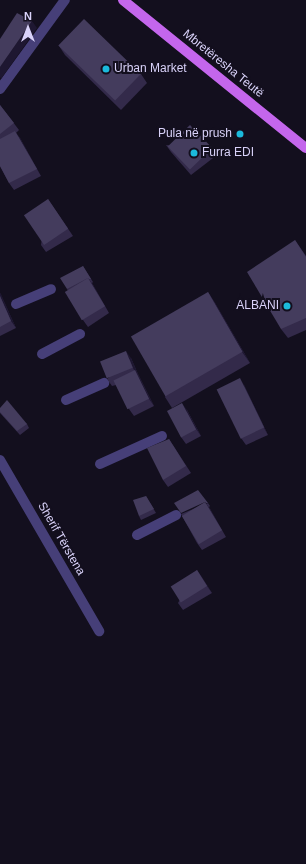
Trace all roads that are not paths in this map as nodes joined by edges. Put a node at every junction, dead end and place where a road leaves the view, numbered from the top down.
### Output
1 (65, 0) edge
2 (123, 0) edge
3 (0, 89) edge
4 (306, 148) edge
5 (51, 289) dead end
6 (16, 304) dead end
7 (80, 334) dead end
8 (42, 354) dead end
9 (104, 383) edge
10 (66, 400) dead end
11 (162, 436) dead end
12 (0, 460) edge
13 (100, 464) dead end
14 (176, 515) dead end
15 (137, 535) dead end
16 (99, 631) dead end

1 - 3 street
2 - 4 main road, Mbretëresha Teutë
5 - 6 street
7 - 8 street
9 - 10 street
11 - 13 street
12 - 16 street, Sherif Tërstena
14 - 15 street

